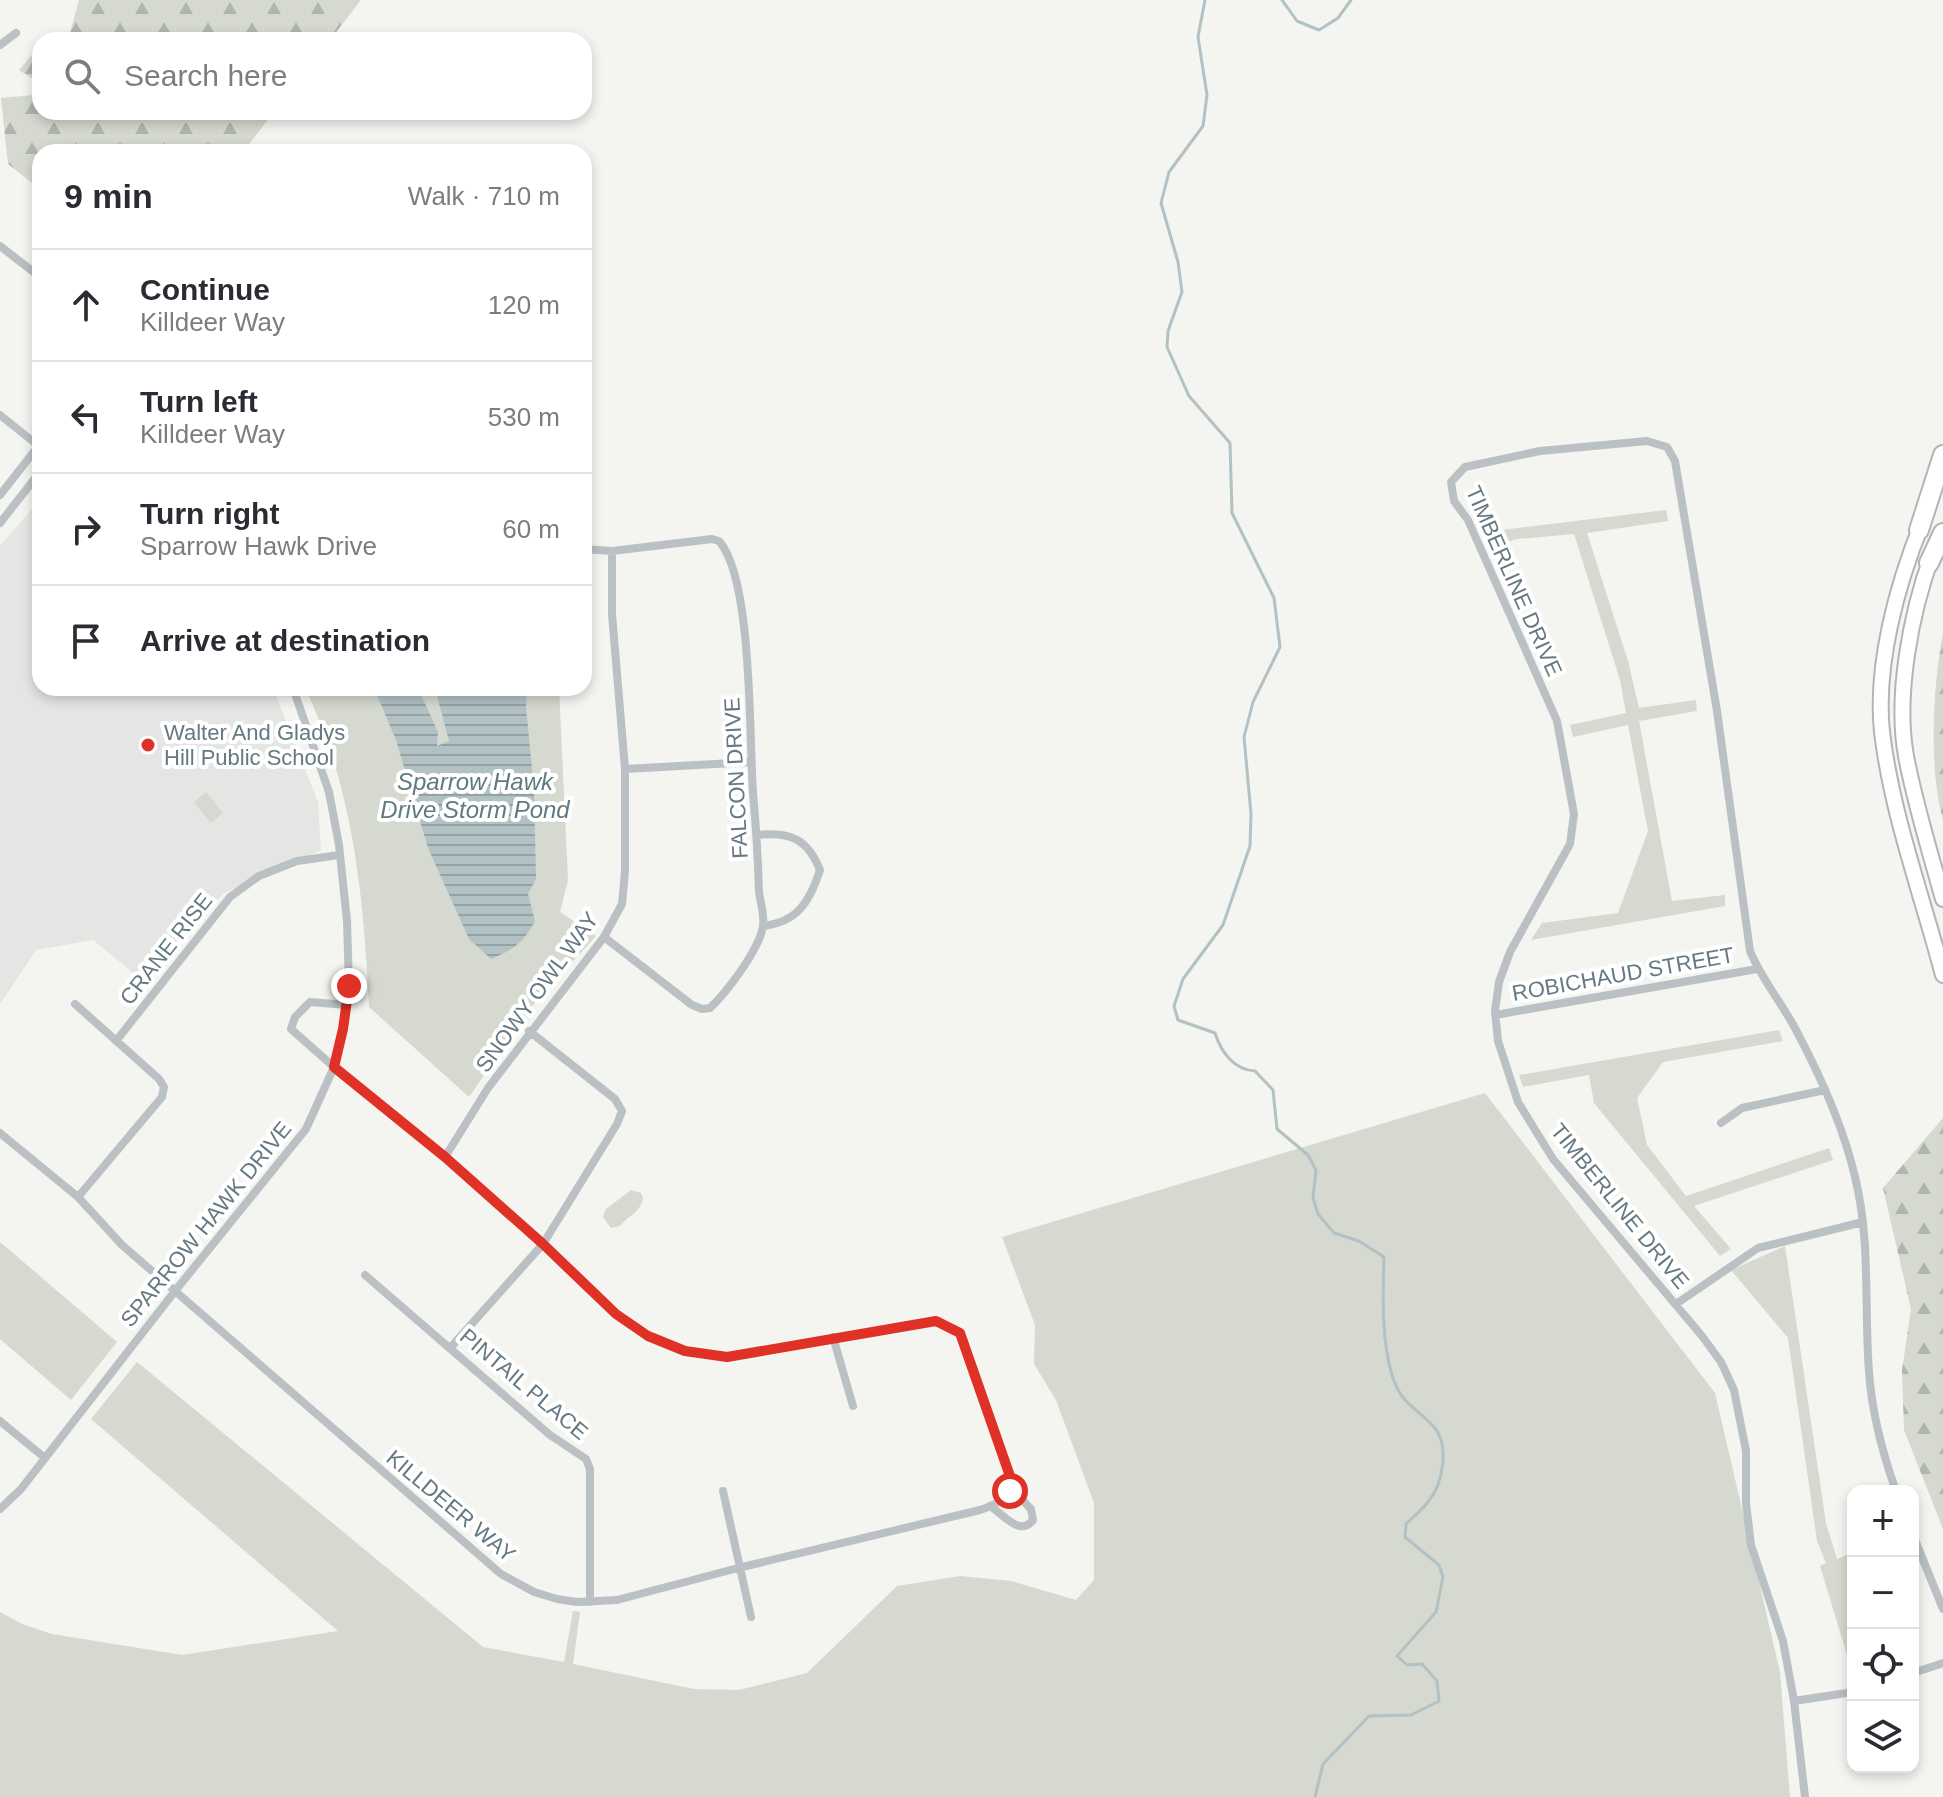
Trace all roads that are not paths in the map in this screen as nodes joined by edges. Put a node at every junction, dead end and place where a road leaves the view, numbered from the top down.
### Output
1 (16, 33) dead end
2 (0, 45) edge
3 (0, 246) edge
4 (32, 271) edge
5 (0, 415) edge
6 (32, 440) edge
7 (1943, 455) edge
8 (32, 456) edge
9 (1943, 471) edge
10 (32, 482) edge
11 (0, 495) edge
12 (0, 523) edge
13 (1943, 526) edge
14 (1919, 530) junction
15 (1943, 533) edge
16 (592, 550) edge
17 (612, 551) junction
18 (1929, 563) junction
19 (296, 696) edge
20 (751, 762) junction
21 (625, 769) junction
22 (758, 835) junction
23 (339, 855) junction
24 (1943, 899) edge
25 (763, 926) junction
26 (604, 937) junction
27 (1757, 969) junction
28 (1943, 975) edge
29 (75, 1004) dead end
30 (347, 1005) junction
31 (1495, 1015) junction
32 (529, 1031) junction
33 (116, 1041) junction
34 (334, 1067) junction
35 (1825, 1090) junction
36 (1721, 1123) dead end
37 (0, 1133) edge
38 (445, 1157) junction
39 (78, 1197) junction
40 (1863, 1222) junction
41 (543, 1244) junction
42 (365, 1275) dead end
43 (175, 1291) junction
44 (1676, 1304) junction
45 (833, 1337) junction
46 (451, 1347) junction
47 (853, 1406) dead end
48 (0, 1421) edge
49 (45, 1458) junction
50 (1894, 1485) edge
51 (1010, 1487) junction
52 (723, 1491) dead end
53 (990, 1506) junction
54 (0, 1509) edge
55 (1919, 1550) edge
56 (738, 1568) junction
57 (590, 1602) junction
58 (1943, 1609) edge
59 (751, 1617) dead end
60 (1943, 1663) edge
61 (1919, 1671) edge
62 (1847, 1693) edge
63 (1794, 1701) junction
64 (1805, 1797) edge

1 - 2 street
3 - 4 street
5 - 6 street
7 - 14 highway
8 - 11 street
9 - 14 main road
10 - 12 street
13 - 18 main road
14 - 28 main road
15 - 18 highway
16 - 17 street, FALCON DRIVE
17 - 20 street, FALCON DRIVE
17 - 21 street, SNOWY OWL WAY
18 - 24 main road
19 - 23 street, SPARROW HAWK DRIVE
20 - 21 street
20 - 22 street, FALCON DRIVE
21 - 26 street, SNOWY OWL WAY
22 - 25 street, FALCON DRIVE
22 - 25 street
23 - 30 street, SPARROW HAWK DRIVE
23 - 33 street, CRANE RISE
25 - 26 street, FALCON DRIVE
26 - 32 street, SNOWY OWL WAY
27 - 31 street, ROBICHAUD STREET
27 - 31 street, TIMBERLINE DRIVE
27 - 35 street, TIMBERLINE DRIVE
29 - 33 street
30 - 34 street, SPARROW HAWK DRIVE
30 - 34 street
31 - 44 street, TIMBERLINE DRIVE
32 - 38 street, SNOWY OWL WAY
32 - 41 street
33 - 39 street
34 - 38 street
34 - 43 street, SPARROW HAWK DRIVE
35 - 36 street
35 - 40 street, TIMBERLINE DRIVE
37 - 39 street, KILLDEER WAY
38 - 41 street
39 - 43 street, KILLDEER WAY
40 - 44 street
40 - 50 street, TIMBERLINE DRIVE
41 - 45 street
41 - 46 street
42 - 46 street, PINTAIL PLACE
43 - 49 street, SPARROW HAWK DRIVE
43 - 57 street, KILLDEER WAY
44 - 63 street, TIMBERLINE DRIVE
45 - 47 street
45 - 51 street
46 - 57 street, PINTAIL PLACE
48 - 49 street
49 - 54 street, SPARROW HAWK DRIVE
51 - 53 street, KILLDEER WAY
51 - 53 street
52 - 56 street
53 - 56 street, KILLDEER WAY
55 - 58 street
56 - 57 street, KILLDEER WAY
56 - 59 street
60 - 61 street
62 - 63 street
63 - 64 street, TIMBERLINE DRIVE

